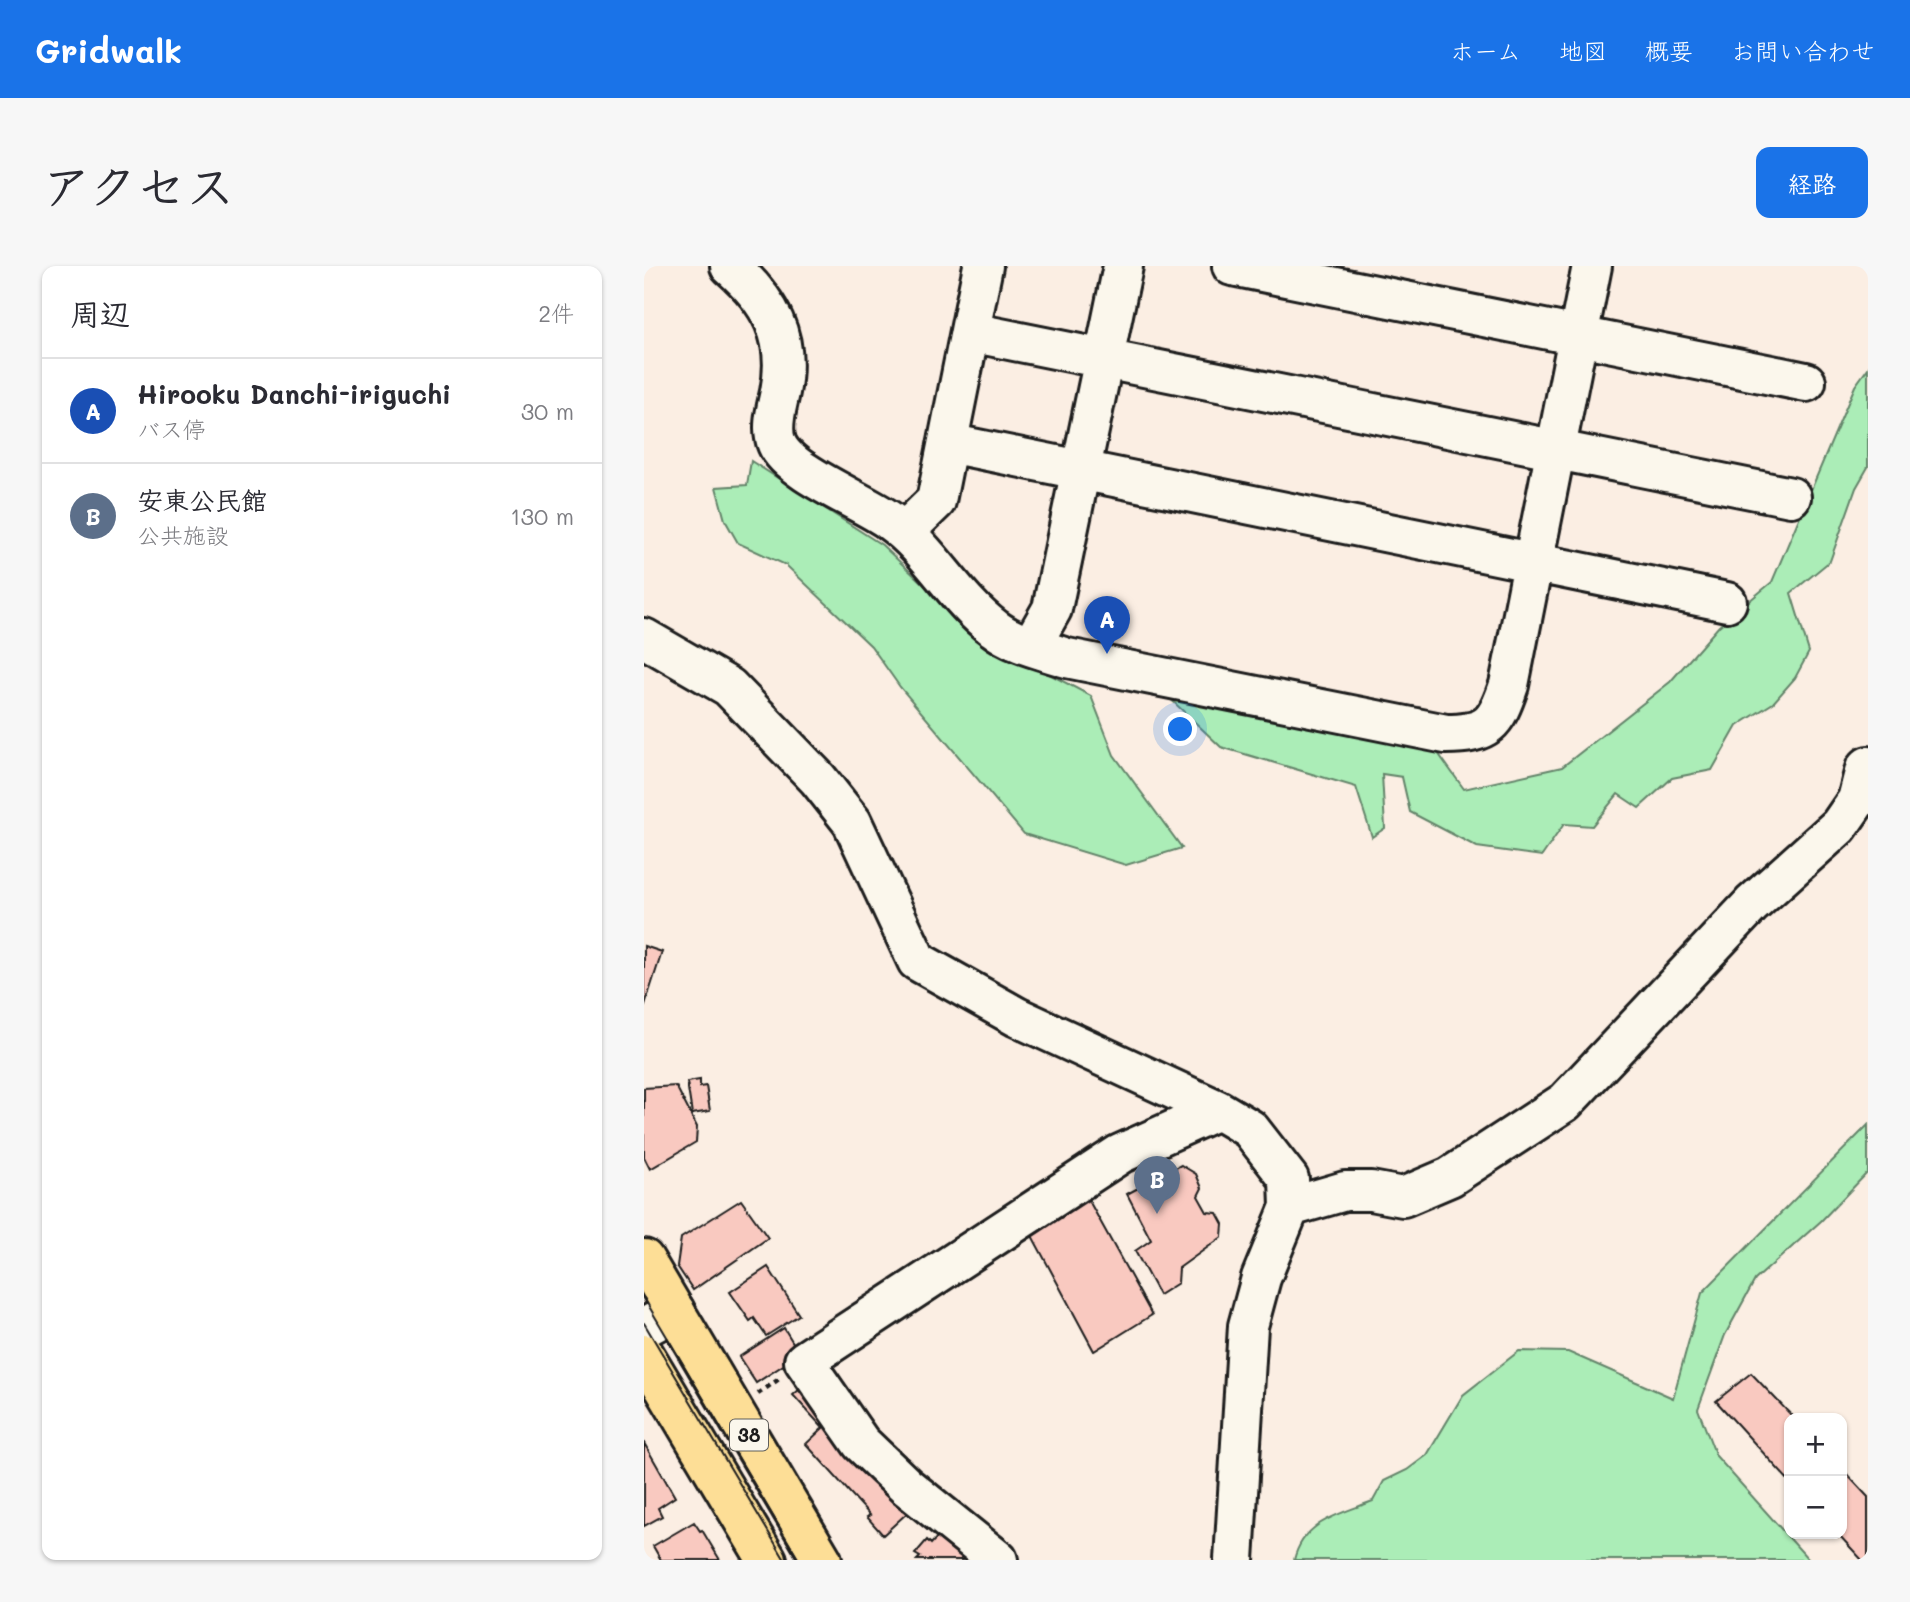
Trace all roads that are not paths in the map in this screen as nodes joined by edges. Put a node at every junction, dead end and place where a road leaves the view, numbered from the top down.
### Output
1 (730, 266) edge
2 (983, 266) edge
3 (1123, 266) edge
4 (1232, 266) edge
5 (1592, 266) edge
6 (970, 332) junction
7 (1578, 336) junction
8 (1105, 359) junction
9 (1806, 382) dead end
10 (948, 443) junction
11 (1556, 449) junction
12 (1083, 470) junction
13 (1791, 497) dead end
14 (904, 532) junction
15 (1533, 562) junction
16 (1727, 601) dead end
17 (644, 638) edge
18 (1031, 646) junction
19 (1868, 766) edge
20 (1218, 1110) junction
21 (1290, 1207) junction
22 (644, 1259) edge
23 (659, 1319) edge
24 (644, 1354) edge
25 (766, 1560) edge
26 (822, 1560) edge
27 (998, 1560) edge
28 (1234, 1560) edge

1 - 14 street
2 - 6 street
3 - 8 street
4 - 7 street
5 - 7 street
6 - 8 street
6 - 10 street
7 - 9 street
7 - 11 street
8 - 11 street
8 - 12 street
10 - 12 street
10 - 14 street
11 - 13 street
11 - 15 street
12 - 15 street
12 - 18 street
14 - 18 street
15 - 16 street
15 - 18 street
17 - 20 street
19 - 21 street
20 - 21 street
20 - 27 street
21 - 28 street
22 - 23 main road, 38
23 - 26 main road, 38
24 - 25 main road, 38

